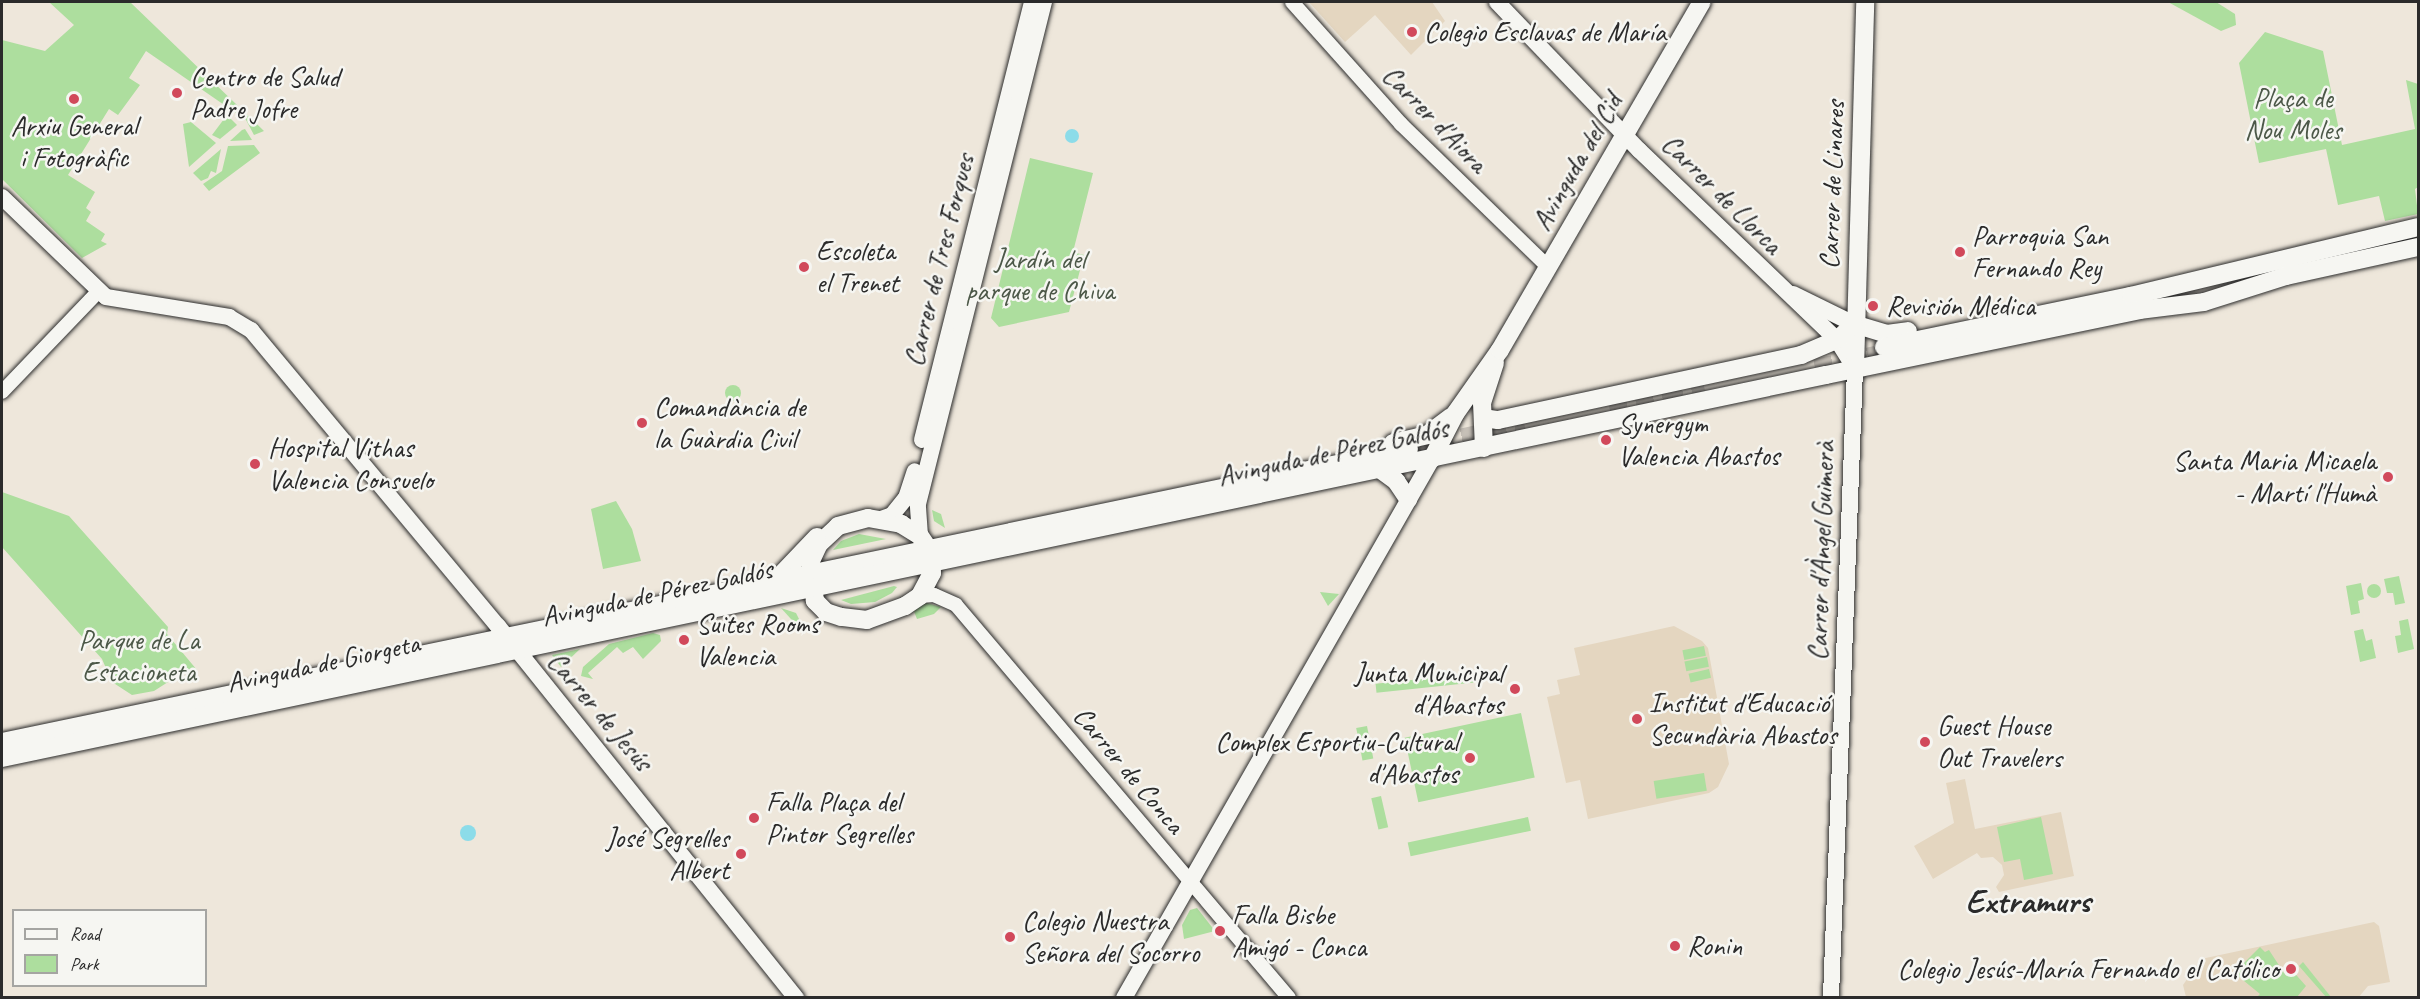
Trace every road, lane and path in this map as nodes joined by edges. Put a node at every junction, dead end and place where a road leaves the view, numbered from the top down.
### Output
1 (1032, 2) edge
2 (1044, 2) edge
3 (1292, 2) edge
4 (1497, 2) edge
5 (1702, 2) edge
6 (1865, 2) edge
7 (1013, 102) junction
8 (1624, 135) junction
9 (2, 197) edge
10 (2418, 227) edge
11 (2418, 247) edge
12 (1548, 267) junction
13 (2210, 274) junction
14 (1771, 280) junction
15 (2255, 284) junction
16 (99, 291) junction
17 (1854, 324) junction
18 (1837, 340) junction
19 (1500, 350) junction
20 (1815, 366) tunnel mouth
21 (1855, 369) junction
22 (1702, 385) junction
23 (2, 393) edge
24 (1610, 409) tunnel mouth
25 (1455, 414) junction
26 (1634, 415) junction
27 (1484, 418) junction
28 (1524, 427) tunnel mouth
29 (1485, 448) junction
30 (1410, 451) tunnel mouth
31 (1432, 459) junction
32 (1382, 470) junction
33 (1408, 499) junction
34 (880, 519) junction
35 (838, 525) junction
36 (1042, 531) junction
37 (926, 549) junction
38 (777, 579) junction
39 (810, 580) junction
40 (920, 596) junction
41 (509, 644) junction
42 (2, 742) edge
43 (2, 758) edge
44 (1191, 882) junction
45 (1830, 994) edge
46 (796, 998) edge
47 (1124, 998) edge
48 (1289, 998) edge

1 - 7 main road, Carrer de Tres Forques
2 - 7 main road, Carrer de Tres Forques
3 - 12 street, Carrer d'Aiora
4 - 8 main road, Carrer de Llorca
5 - 8 main road, Avinguda del Cid
6 - 17 main road, Carrer de Linares
7 - 34 main road, Carrer de Tres Forques
7 - 37 main road, Carrer de Tres Forques
8 - 12 main road, Avinguda del Cid
8 - 14 main road, Carrer de Llorca
9 - 16 main road
10 - 13 main road, Avinguda de Pérez Galdós
11 - 15 main road, Avinguda de Pérez Galdós
12 - 19 main road, Avinguda del Cid
13 - 15 main road, Avinguda de Pérez Galdós
13 - 17 main road, Avinguda de Pérez Galdós
14 - 17 main road
14 - 18 main road, Carrer de Llorca
15 - 21 main road, Avinguda de Pérez Galdós
16 - 23 street
16 - 41 main road, Carrer de Jesús
17 - 18 main road, Avinguda de Pérez Galdós
17 - 21 main road, Carrer de Linares
18 - 21 main road, Carrer de Llorca
18 - 22 main road, Avinguda de Pérez Galdós
19 - 25 main road, Avinguda del Cid
19 - 27 main road, Avinguda del Cid
20 - 22 main road, Avinguda de Pérez Galdós
21 - 26 main road, Avinguda de Pérez Galdós
21 - 45 main road, Carrer d'Àngel Guimerà
22 - 26 main road, Avinguda de Pérez Galdós
22 - 27 main road, Avinguda de Pérez Galdós
24 - 28 main road
25 - 31 main road, Avinguda del Cid
25 - 36 main road, Avinguda de Pérez Galdós
26 - 29 main road, Avinguda de Pérez Galdós
27 - 29 main road, Avinguda del Cid
29 - 31 main road, Avinguda de Pérez Galdós
30 - 36 main road, Avinguda de Pérez Galdós
31 - 32 main road, Avinguda de Pérez Galdós
31 - 33 main road
32 - 33 main road
32 - 36 main road, Avinguda de Pérez Galdós
33 - 44 main road
34 - 35 main road, Avinguda de Pérez Galdós
34 - 37 main road, Avinguda de Pérez Galdós
35 - 38 main road, Avinguda de Pérez Galdós
35 - 39 main road, Avinguda de Pérez Galdós
36 - 37 main road, Avinguda de Pérez Galdós
37 - 39 main road, Avinguda de Pérez Galdós
37 - 40 main road
38 - 39 main road, Avinguda de Pérez Galdós
38 - 41 main road, Avinguda de Pérez Galdós
39 - 40 main road, Avinguda de Pérez Galdós
39 - 41 main road, Avinguda de Pérez Galdós
40 - 44 street, Carrer de Conca
41 - 42 main road, Avinguda de Giorgeta
41 - 43 main road, Avinguda de Giorgeta
41 - 46 main road, Carrer de Jesús
44 - 47 main road
44 - 48 street, Carrer de Conca

